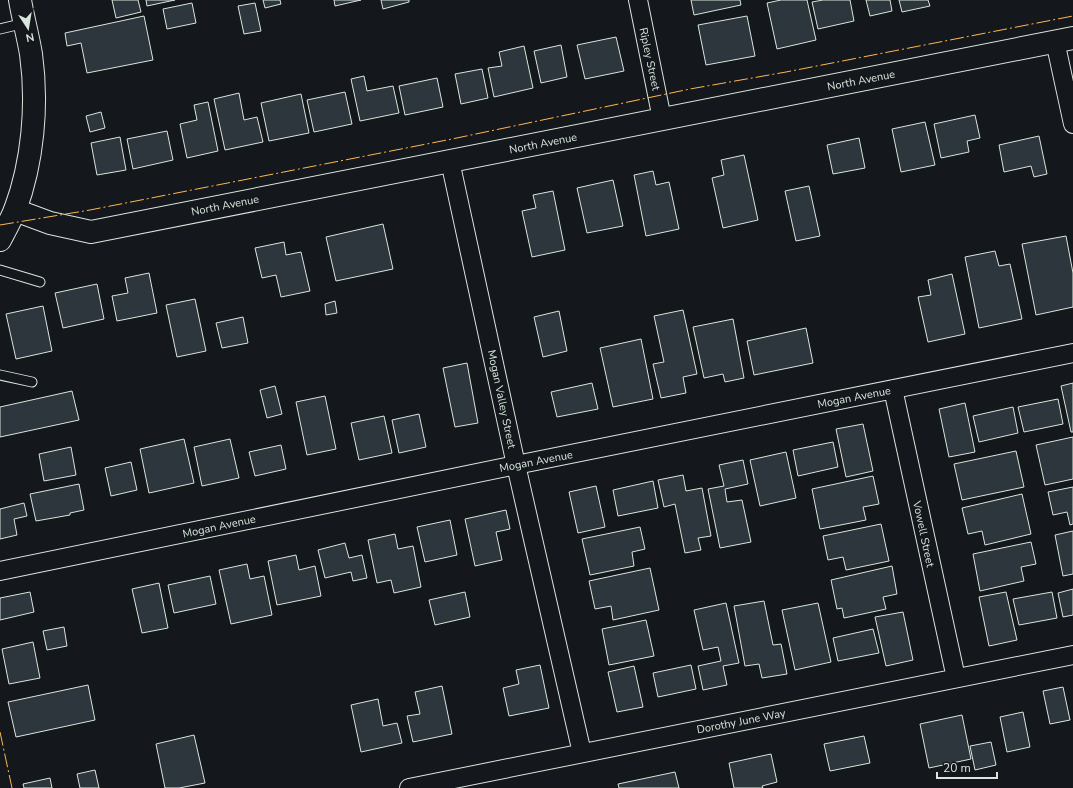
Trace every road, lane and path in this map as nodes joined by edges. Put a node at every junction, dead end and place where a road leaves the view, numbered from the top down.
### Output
1 (20, 0) edge
2 (638, 0) edge
3 (25, 24) junction
4 (0, 29) edge
5 (1064, 40) edge
6 (662, 119) junction
7 (1073, 124) edge
8 (450, 161) junction
9 (15, 210) junction
10 (0, 240) edge
11 (0, 270) edge
12 (40, 282) dead end
13 (1073, 353) edge
14 (0, 375) edge
15 (32, 382) dead end
16 (893, 389) junction
17 (516, 465) junction
18 (0, 571) edge
19 (1073, 655) edge
20 (956, 678) junction
21 (582, 753) junction
22 (409, 788) edge

1 - 3 street
2 - 6 street, Ripley Street
3 - 4 lane
3 - 9 street
5 - 6 street, North Avenue
5 - 7 street
6 - 8 street, North Avenue
8 - 9 street, North Avenue
8 - 17 street, Mogan Valley Street
9 - 10 street
11 - 12 lane
13 - 16 street, Mogan Avenue
14 - 15 lane
16 - 17 street, Mogan Avenue
16 - 20 street, Vowell Street
17 - 18 street, Mogan Avenue
17 - 21 street, Mogan Valley Street
19 - 20 street, Dorothy June Way
20 - 21 street, Dorothy June Way
21 - 22 street, Dorothy June Way

